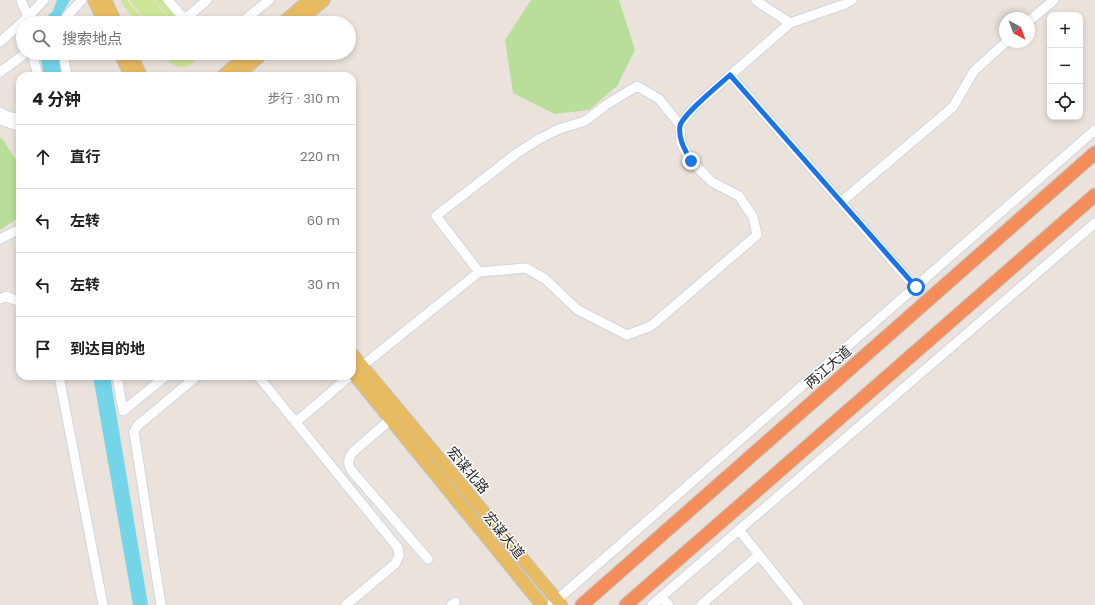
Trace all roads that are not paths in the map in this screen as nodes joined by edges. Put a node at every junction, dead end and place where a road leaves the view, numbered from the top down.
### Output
1 (21, 0) edge
2 (44, 0) edge
3 (82, 0) edge
4 (94, 0) edge
5 (105, 0) edge
6 (168, 0) edge
7 (206, 0) edge
8 (269, 0) edge
9 (324, 0) edge
10 (756, 0) edge
11 (852, 0) edge
12 (1054, 0) edge
13 (304, 2) edge
14 (28, 16) edge
15 (29, 16) edge
16 (67, 16) edge
17 (102, 16) edge
18 (113, 16) edge
19 (182, 16) edge
20 (191, 16) edge
21 (250, 16) edge
22 (290, 16) edge
23 (306, 16) edge
24 (1035, 16) edge
25 (790, 23) junction
26 (16, 28) edge
27 (0, 42) edge
28 (999, 48) edge
29 (16, 60) edge
30 (34, 60) edge
31 (64, 60) edge
32 (123, 60) edge
33 (133, 60) edge
34 (241, 60) edge
35 (255, 60) edge
36 (0, 72) edge
37 (37, 72) edge
38 (66, 72) edge
39 (129, 72) edge
40 (139, 72) edge
41 (228, 72) edge
42 (242, 72) edge
43 (730, 75) junction
44 (0, 112) edge
45 (16, 118) edge
46 (0, 120) edge
47 (16, 125) edge
48 (680, 125) junction
49 (1095, 130) edge
50 (1095, 153) edge
51 (1095, 195) edge
52 (840, 202) junction
53 (1095, 223) edge
54 (16, 231) edge
55 (0, 239) edge
56 (479, 272) junction
57 (916, 287) junction
58 (0, 298) edge
59 (16, 300) edge
60 (356, 370) edge
61 (356, 374) edge
62 (356, 375) edge
63 (60, 380) edge
64 (118, 380) edge
65 (161, 380) edge
66 (192, 380) edge
67 (261, 380) edge
68 (345, 380) edge
69 (391, 420) junction
70 (296, 422) junction
71 (739, 530) junction
72 (759, 555) junction
73 (428, 559) dead end
74 (662, 596) junction
75 (557, 603) edge
76 (102, 605) edge
77 (161, 605) edge
78 (346, 605) edge
79 (542, 605) edge
80 (582, 605) edge
81 (626, 605) edge
82 (652, 605) edge
83 (669, 605) edge
84 (702, 605) edge
85 (799, 605) edge

1 - 14 street
2 - 15 street
3 - 16 street
4 - 17 main road
5 - 18 main road
6 - 19 street
7 - 20 street
8 - 21 street
9 - 23 main road
10 - 25 street
11 - 25 street
12 - 24 street
13 - 22 main road
25 - 43 street
26 - 27 street
28 - 52 street
29 - 36 street
30 - 37 street
31 - 38 street
32 - 39 main road
33 - 40 main road
34 - 41 main road
35 - 42 main road
43 - 48 street
43 - 52 street
44 - 45 street
46 - 47 street
48 - 56 street
48 - 56 street
49 - 57 street
50 - 80 highway, 两江大道
51 - 81 highway
52 - 57 street
53 - 71 street
54 - 55 street
56 - 60 street
57 - 75 street
58 - 59 street
61 - 75 main road, 宏谋北路
62 - 69 main road, 宏谋大道
63 - 76 street
64 - 65 street
66 - 77 street
67 - 70 street
68 - 70 street
69 - 73 street
69 - 79 main road, 宏谋大道
70 - 78 street
71 - 72 street
71 - 74 street
72 - 84 street
72 - 85 street
74 - 82 street
74 - 83 street

